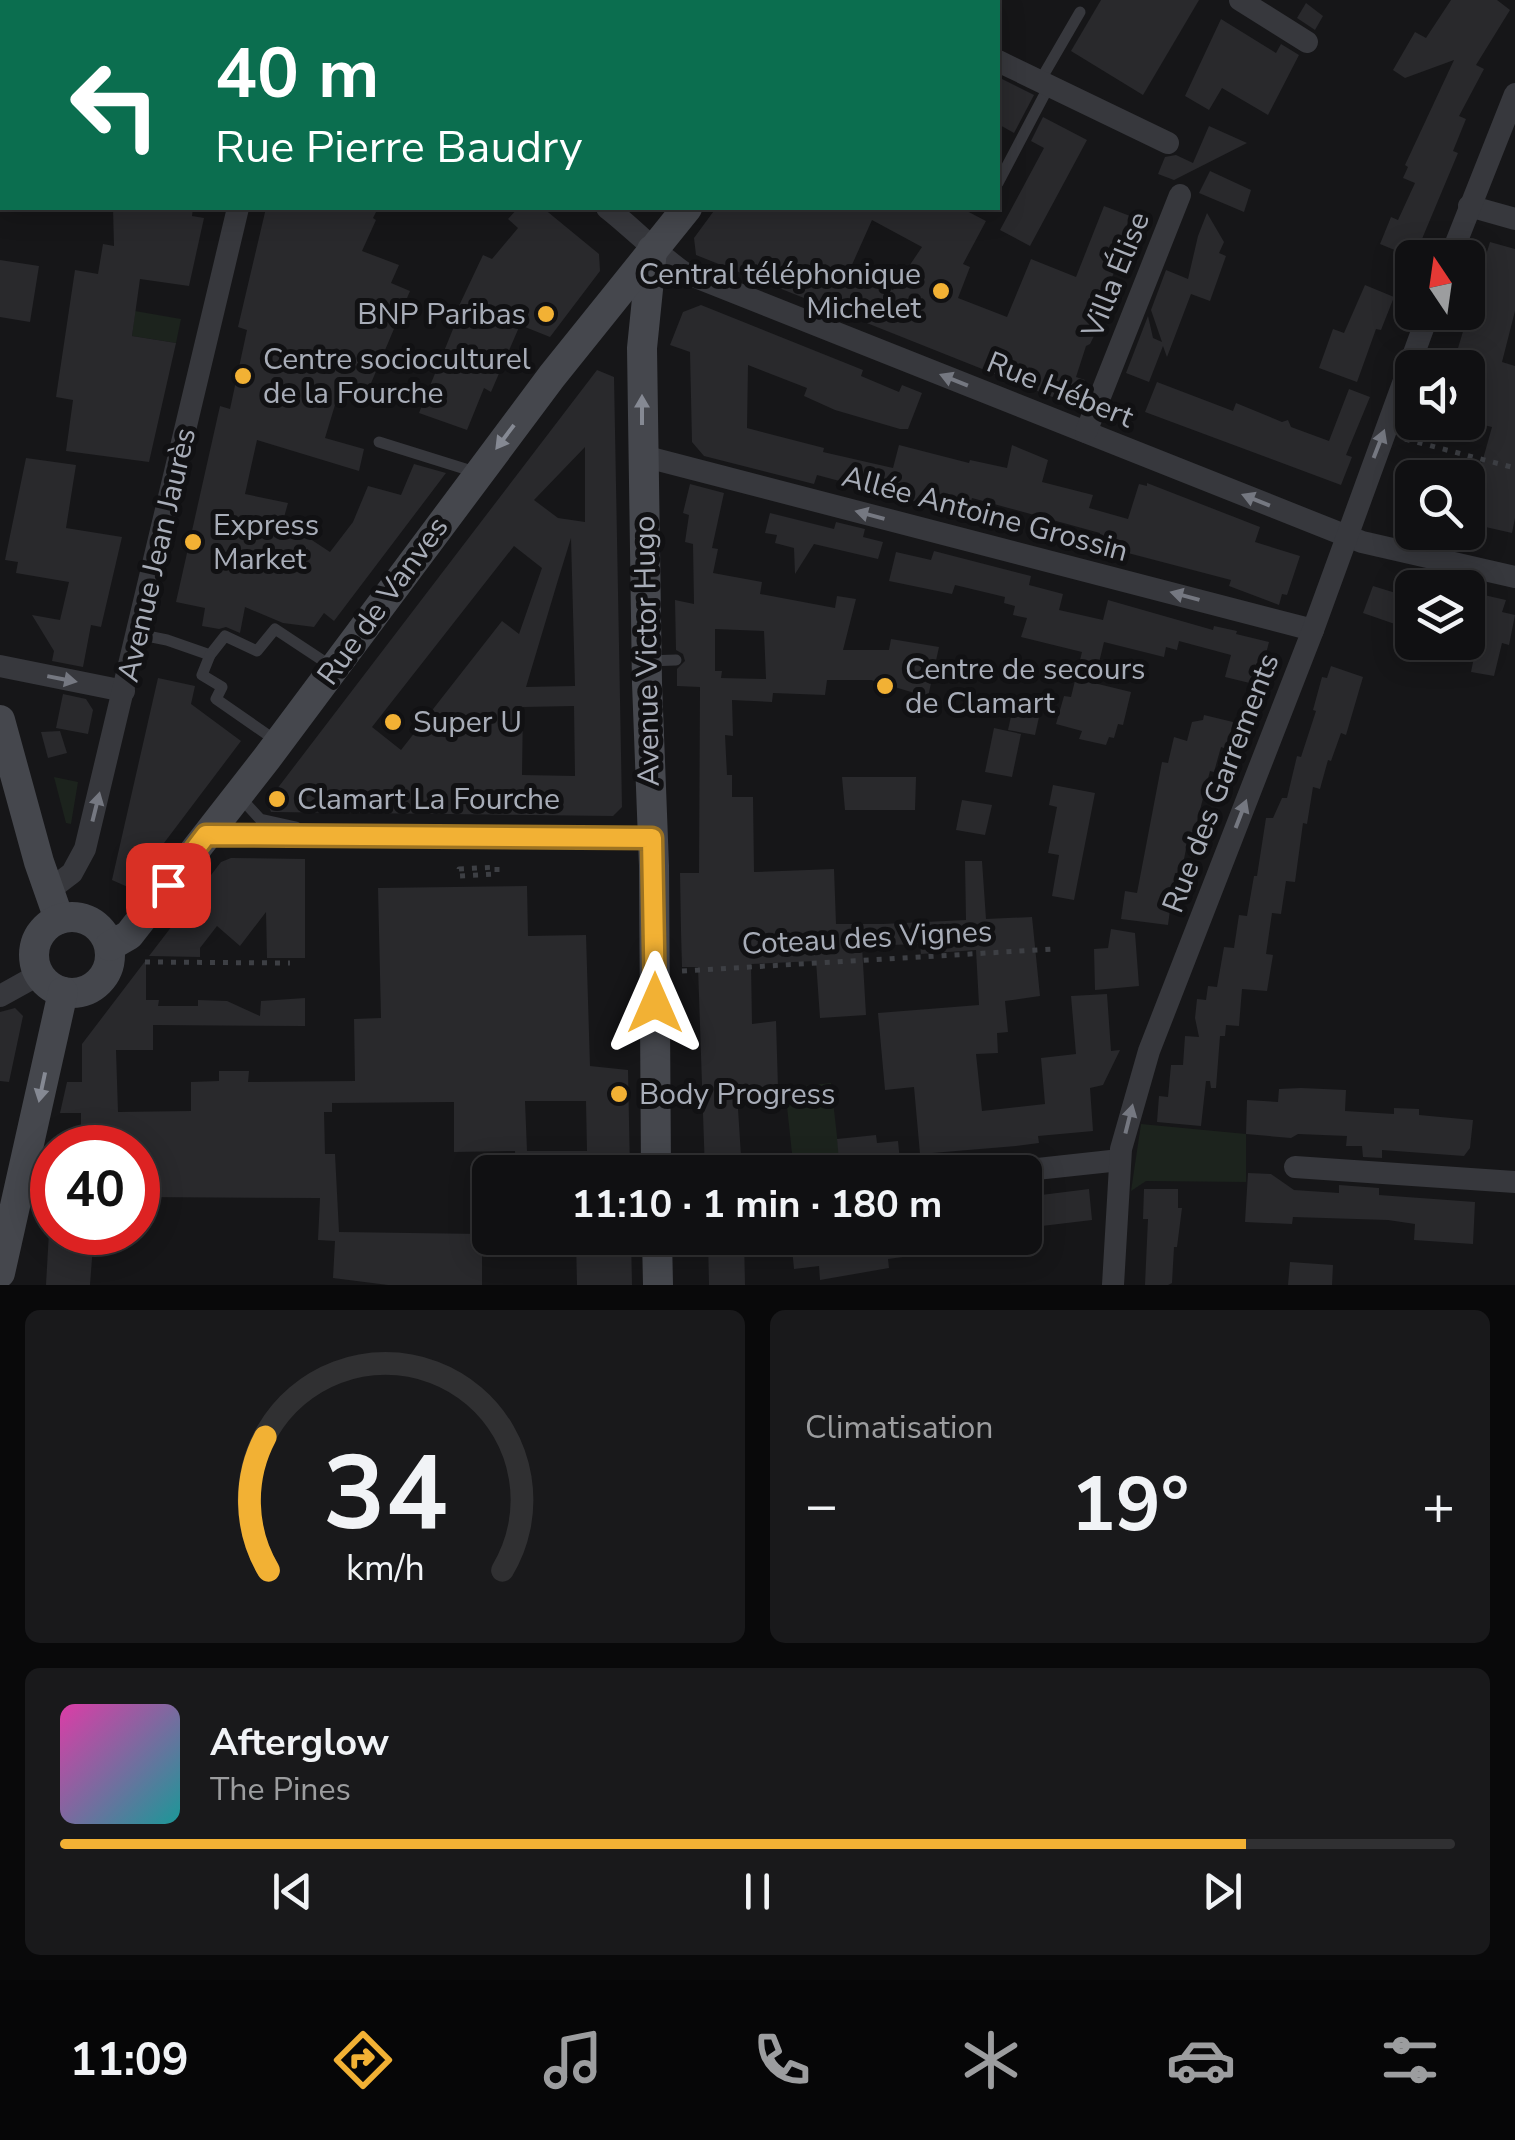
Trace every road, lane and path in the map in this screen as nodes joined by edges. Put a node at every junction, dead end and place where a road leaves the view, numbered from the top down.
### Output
1 (1240, 0) edge
2 (1080, 12) dead end
3 (1307, 42) dead end
4 (1000, 62) edge
5 (1045, 83) junction
6 (1515, 94) edge
7 (1168, 143) dead end
8 (1000, 179) edge
9 (1180, 196) dead end
10 (1469, 206) junction
11 (238, 210) edge
12 (610, 210) edge
13 (684, 210) edge
14 (1515, 220) edge
15 (1457, 240) edge
16 (652, 250) junction
17 (1422, 330) edge
18 (1086, 432) junction
19 (1408, 440) edge
20 (379, 442) dead end
21 (642, 456) junction
22 (1515, 468) edge
23 (478, 473) junction
24 (1346, 536) junction
25 (1515, 577) edge
26 (1313, 630) junction
27 (136, 634) junction
28 (210, 655) junction
29 (0, 666) edge
30 (334, 668) junction
31 (124, 691) junction
32 (0, 720) edge
33 (278, 743) junction
34 (237, 794) junction
35 (206, 835) junction
36 (314, 836) junction
37 (652, 838) junction
38 (474, 875) junction
39 (474, 886) dead end
40 (51, 889) junction
41 (59, 919) junction
42 (110, 946) junction
43 (1055, 949) dead end
44 (145, 962) dead end
45 (290, 963) dead end
46 (682, 971) dead end
47 (51, 984) junction
48 (0, 996) edge
49 (656, 1155) edge
50 (1120, 1160) junction
51 (1294, 1167) dead end
52 (1042, 1168) edge
53 (1515, 1182) edge
54 (657, 1255) edge
55 (0, 1273) edge
56 (658, 1285) edge
57 (1113, 1285) edge

1 - 3 street
2 - 5 lane
4 - 5 street
5 - 7 street
5 - 8 lane
6 - 10 street
9 - 18 street, Villa Élise
10 - 14 street
10 - 15 street
11 - 27 street, Avenue Jean Jaurès
12 - 16 street, Rue Hébert
13 - 16 main road, Rue de Vanves
18 -> 16 street, Rue Hébert
21 -> 16 main road, Avenue Victor Hugo
16 -> 23 main road, Rue de Vanves
24 -> 17 street, Rue des Garrements
24 -> 18 street, Rue Hébert
19 - 22 path
20 - 23 lane
26 -> 21 street, Allée Antoine Grossin
21 - 37 main road, Avenue Victor Hugo
23 - 30 main road, Rue de Vanves
24 - 25 street, Rue Hébert
24 - 26 street, Rue des Garrements
50 -> 26 street, Rue des Garrements
27 - 28 lane
27 - 31 street, Avenue Jean Jaurès
28 - 30 lane
28 - 33 lane
29 -> 31 street
30 - 33 main road, Rue de Vanves
40 -> 31 street, Avenue Jean Jaurès
32 - 40 main road
33 - 34 main road, Rue de Vanves
34 - 35 main road, Rue de Vanves
34 - 36 lane
35 - 36 street
35 - 42 main road, Rue de Vanves
36 - 37 street
37 - 49 main road, Avenue Victor Hugo
38 - 38 path
38 - 39 path
40 - 41 main road
41 - 42 main road
41 - 47 main road
42 - 47 main road
43 - 46 path, Coteau des Vignes
44 - 45 path
47 - 48 street
47 -> 55 main road
50 - 52 street
50 - 57 street, Rue des Garrements
51 - 53 street
54 - 56 main road

